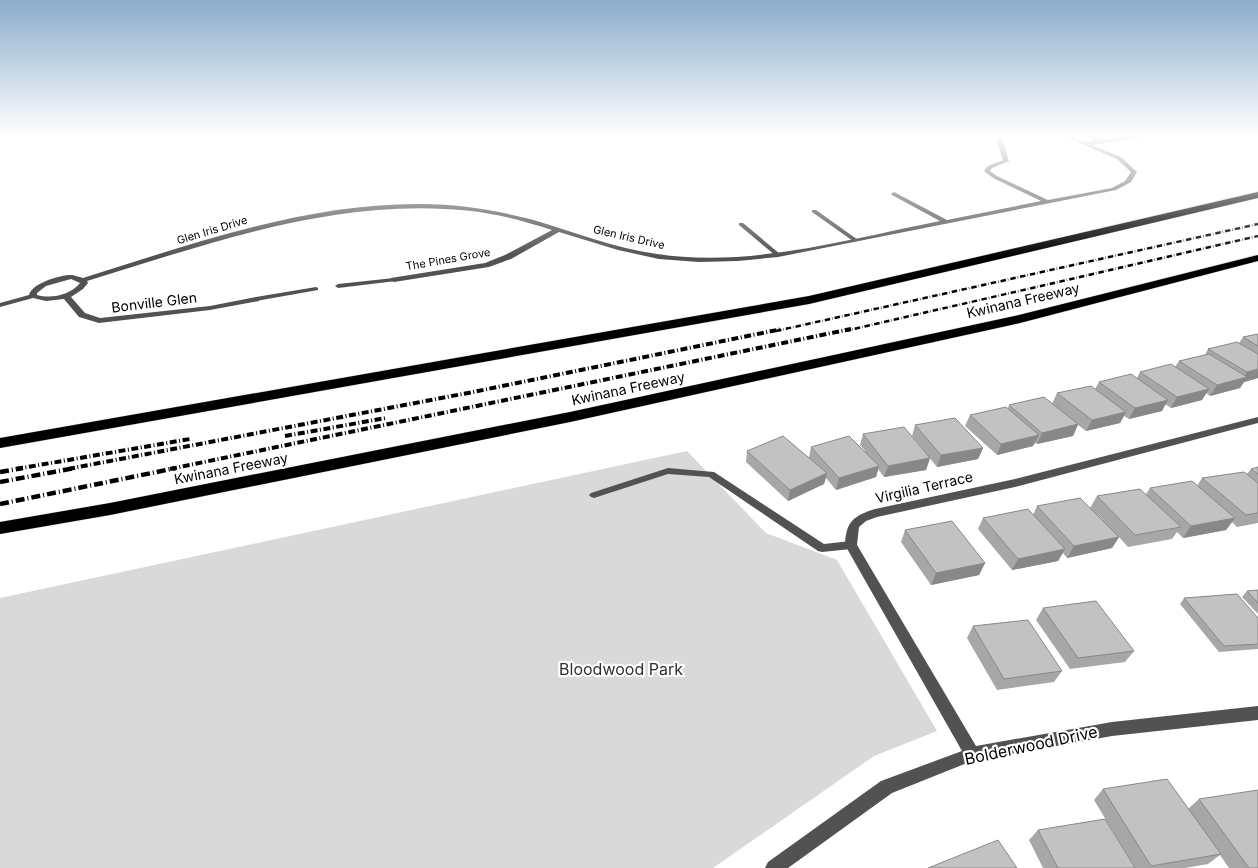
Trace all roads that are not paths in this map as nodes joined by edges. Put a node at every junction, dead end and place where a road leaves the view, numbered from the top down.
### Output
1 (992, 176) edge
2 (1132, 176) edge
3 (1258, 193) edge
4 (894, 194) dead end
5 (1047, 202) junction
6 (814, 211) dead end
7 (946, 222) junction
8 (741, 224) dead end
9 (558, 230) junction
10 (855, 240) junction
11 (778, 255) junction
12 (1258, 258) edge
13 (83, 280) junction
14 (394, 280) joint
15 (338, 286) dead end
16 (316, 289) dead end
17 (66, 295) junction
18 (34, 296) junction
19 (256, 299) joint
20 (0, 305) edge
21 (1258, 420) edge
22 (0, 443) edge
23 (594, 495) dead end
24 (0, 528) edge
25 (851, 546) junction
26 (1258, 713) edge
27 (972, 754) junction
28 (774, 868) edge

1 - 5 street
2 - 5 street, Glen Iris Drive
3 - 22 highway
4 - 7 street
5 - 7 street, Glen Iris Drive
6 - 10 lane
7 - 10 street, Glen Iris Drive
8 - 11 lane
9 - 11 street, Glen Iris Drive
9 - 13 street, Glen Iris Drive
9 - 14 street, The Pines Grove
10 - 11 street, Glen Iris Drive
12 - 24 highway, Kwinana Freeway
13 - 17 street
13 - 18 street
14 - 15 lane
16 - 19 lane
17 - 18 street
17 - 19 street, Bonville Glen
18 - 20 street
21 - 25 street, Virgilia Terrace
23 - 25 lane
25 - 27 street
26 - 27 street, Bolderwood Drive
27 - 28 street, Bolderwood Drive

